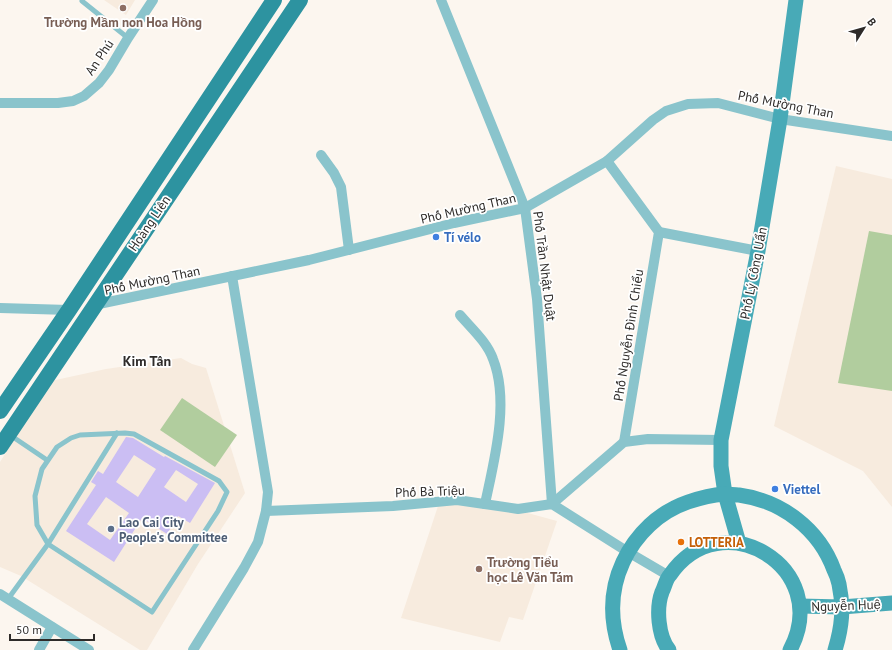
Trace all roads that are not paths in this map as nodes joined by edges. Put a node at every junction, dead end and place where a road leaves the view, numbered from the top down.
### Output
1 (153, 0) edge
2 (274, 0) edge
3 (300, 0) edge
4 (441, 0) edge
5 (796, 0) edge
6 (82, 1) dead end
7 (128, 38) junction
8 (0, 103) edge
9 (780, 119) junction
10 (892, 136) edge
11 (321, 155) dead end
12 (607, 161) junction
13 (525, 208) junction
14 (659, 232) junction
15 (350, 250) junction
16 (758, 251) junction
17 (232, 276) junction
18 (94, 305) junction
19 (0, 308) edge
20 (70, 310) junction
21 (460, 315) dead end
22 (0, 411) edge
23 (117, 433) junction
24 (3, 437) edge
25 (721, 440) junction
26 (624, 442) junction
27 (47, 460) junction
28 (725, 494) junction
29 (485, 504) junction
30 (552, 504) junction
31 (266, 511) junction
32 (739, 543) junction
33 (48, 544) junction
34 (628, 552) junction
35 (669, 576) junction
36 (4, 597) edge
37 (892, 603) edge
38 (800, 606) junction
39 (842, 607) junction
40 (52, 627) junction
41 (39, 650) edge
42 (89, 650) edge
43 (193, 650) edge
44 (620, 650) edge
45 (669, 650) edge
46 (790, 650) edge
47 (835, 650) edge

1 - 7 street, An Phú
2 - 20 main road, Hoàng Liên
3 - 18 main road, Hoàng Liên
4 - 13 street, Phố Trần Nhật Duật
5 - 9 main road, Phố Lý Công Uẩn
6 - 7 lane
7 - 8 street, An Phú
9 - 10 street, Phố Mường Than
9 - 12 street, Phố Mường Than
9 - 16 main road, Phố Lý Công Uẩn
11 - 15 street
12 - 13 street, Phố Mường Than
12 - 14 street
13 - 15 street, Phố Mường Than
13 - 30 street, Phố Trần Nhật Duật
14 - 16 street
14 - 26 street, Phố Nguyễn Đình Chiểu
15 - 17 street, Phố Mường Than
16 - 25 main road, Phố Lý Công Uẩn
17 - 18 street, Phố Mường Than
17 - 31 street
18 - 20 main road
18 - 24 main road, Hoàng Liên
19 - 20 street
20 - 22 main road, Hoàng Liên
21 - 29 street
23 - 27 lane
23 - 33 lane
23 - 33 lane
24 - 27 lane
25 - 26 street
25 - 28 main road, Phố Lý Công Uẩn
26 - 30 street
27 - 33 lane
28 - 32 main road, Phố Lý Công Uẩn
28 - 34 main road
28 - 39 main road
29 - 30 street, Phố Bà Triệu
29 - 31 street, Phố Bà Triệu
30 - 34 street
31 - 43 street
32 - 35 main road
32 - 38 main road
33 - 36 lane
34 - 35 street
34 - 44 main road
35 - 45 main road
36 - 40 street
37 - 39 main road, Nguyễn Huệ
38 - 39 main road, Nguyễn Huệ
38 - 46 main road
39 - 47 main road
40 - 41 street
40 - 42 street

